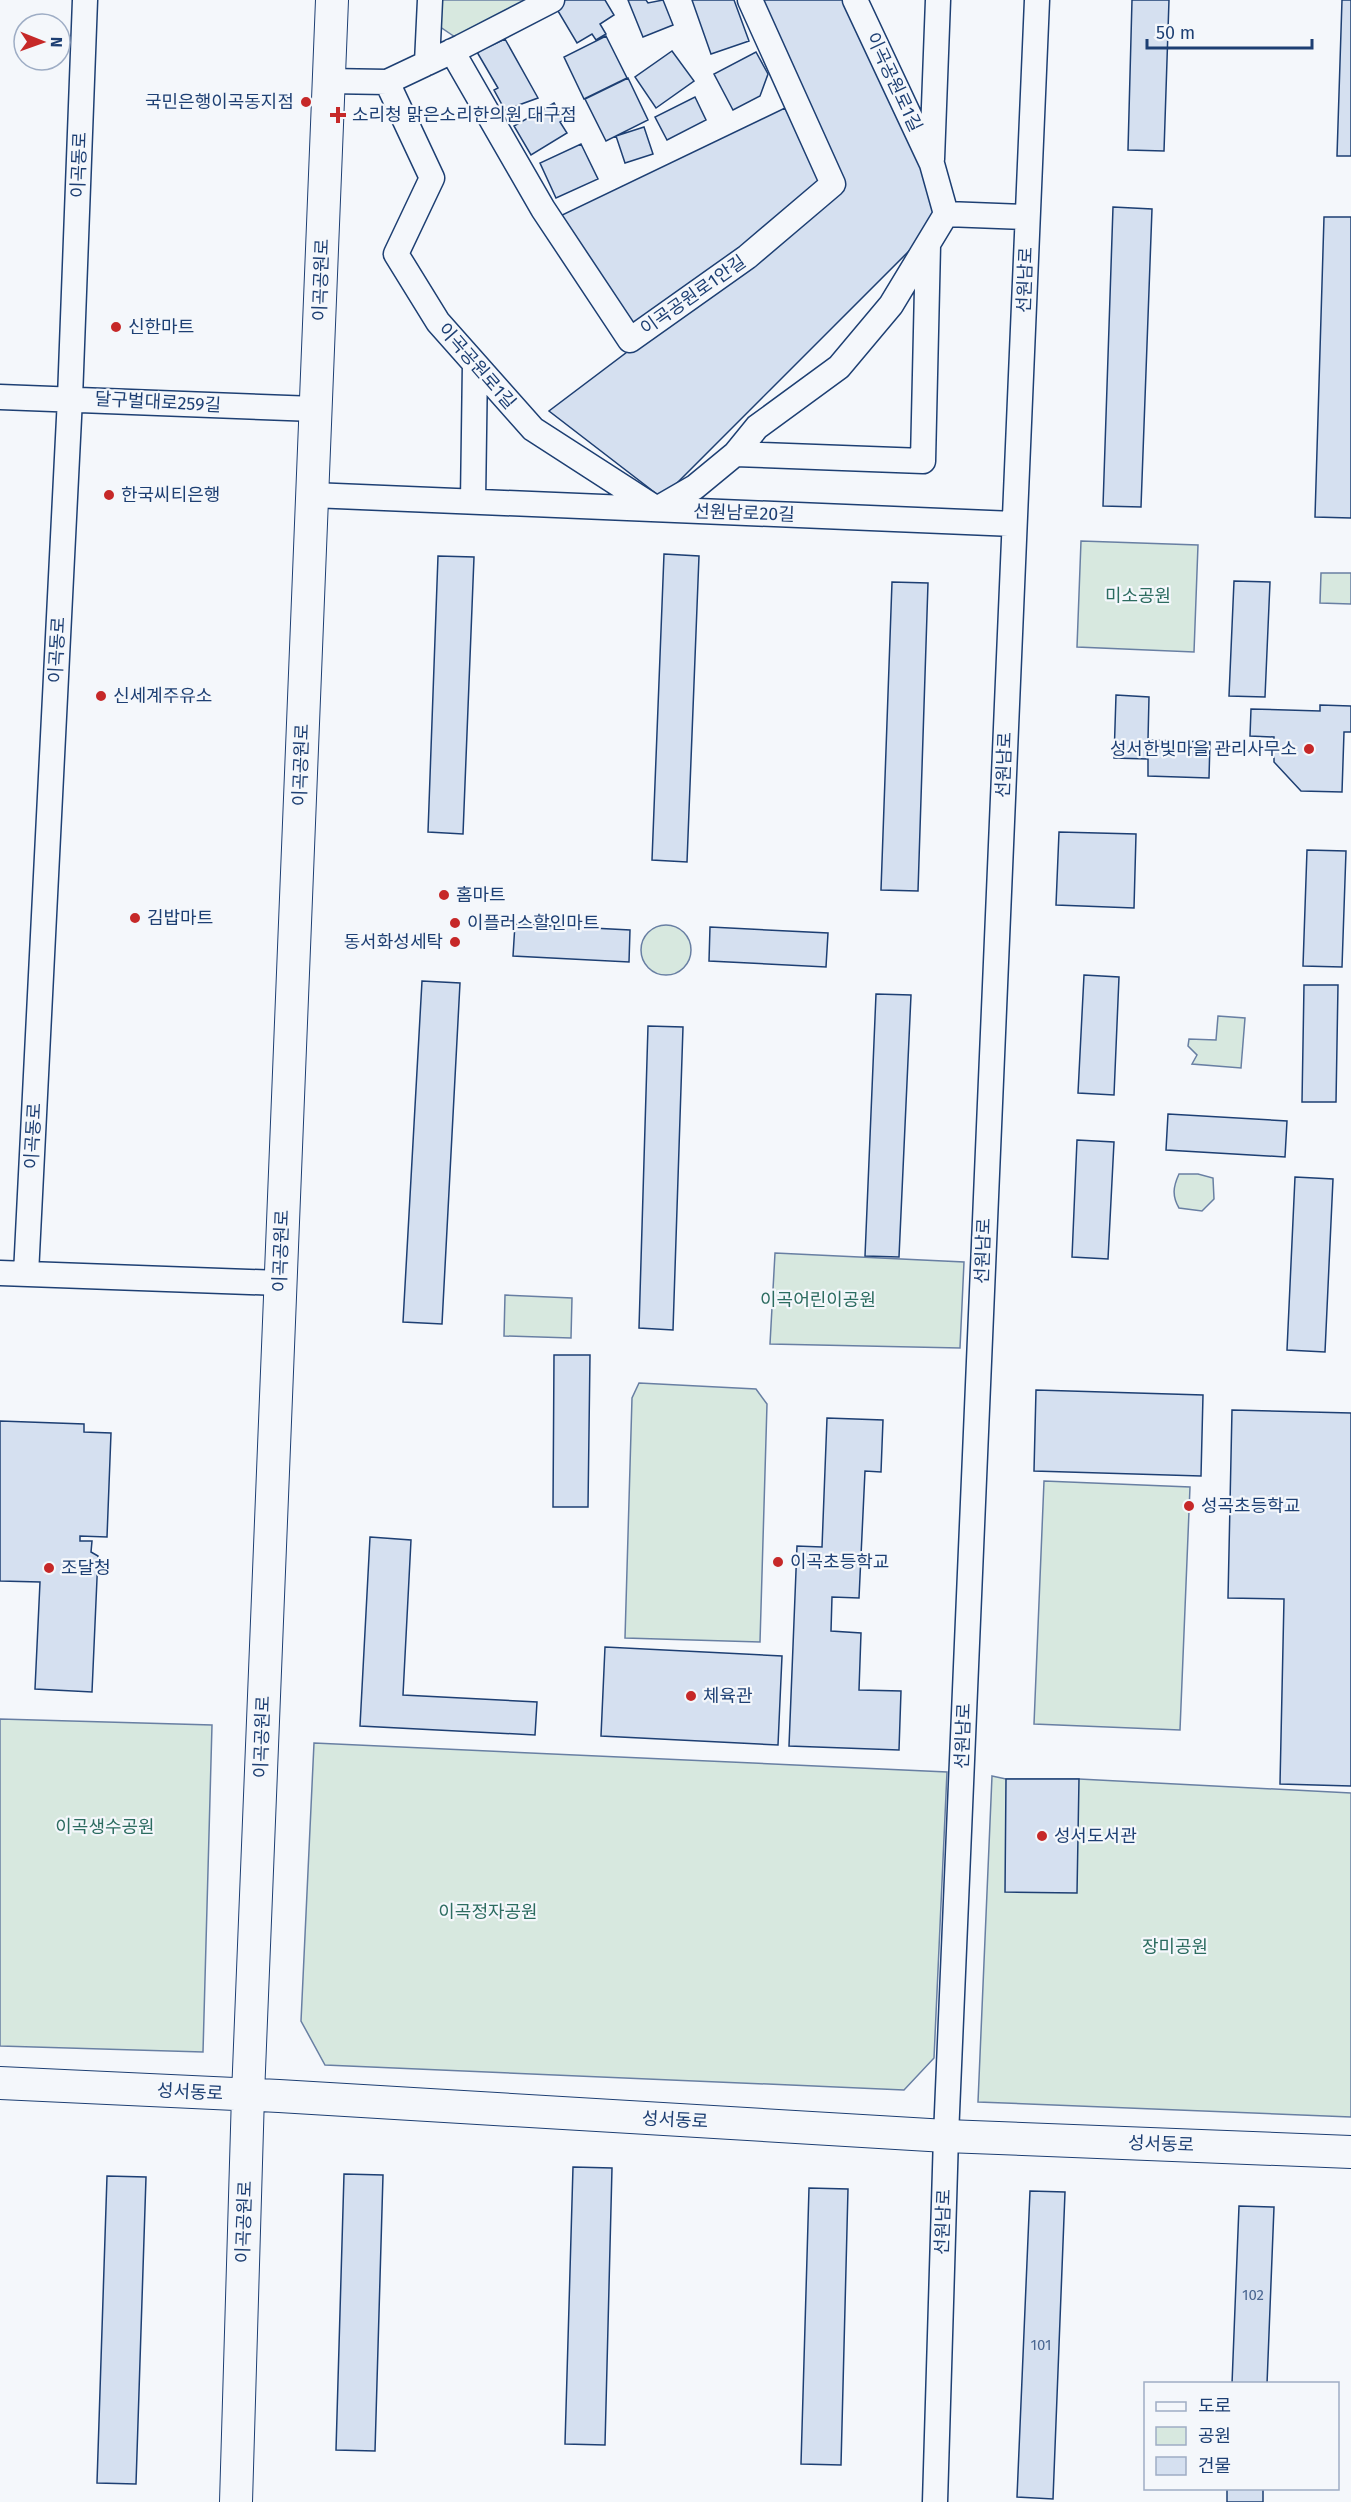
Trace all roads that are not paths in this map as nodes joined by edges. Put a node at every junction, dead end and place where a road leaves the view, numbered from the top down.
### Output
1 (85, 0) edge
2 (332, 0) edge
3 (430, 0) edge
4 (552, 0) edge
5 (750, 0) edge
6 (855, 0) edge
7 (938, 0) edge
8 (1037, 0) edge
9 (452, 51) junction
10 (427, 63) junction
11 (328, 81) junction
12 (387, 82) junction
13 (932, 164) junction
14 (946, 214) junction
15 (1027, 217) junction
16 (928, 243) junction
17 (475, 364) junction
18 (0, 397) edge
19 (70, 398) junction
20 (315, 409) junction
21 (735, 454) junction
22 (312, 495) junction
23 (473, 501) junction
24 (657, 509) junction
25 (1014, 524) junction
26 (0, 1273) edge
27 (26, 1274) junction
28 (280, 1282) junction
29 (0, 2083) edge
30 (248, 2095) junction
31 (946, 2136) junction
32 (1351, 2152) edge
33 (236, 2502) edge
34 (935, 2502) edge

1 - 19 street, 이곡동로
2 - 11 main road, 이곡공원로
3 - 10 street
4 - 9 street
5 - 9 street, 이곡공원로1안길
6 - 13 street, 이곡공원로1길
7 - 13 street, 이곡공원로1길
8 - 15 street, 선원남로
9 - 10 street
10 - 12 street
11 - 12 street
11 - 20 main road, 이곡공원로
12 - 17 street, 이곡공원로1길
13 - 14 street, 이곡공원로1길
14 - 15 street
14 - 16 street
15 - 25 street, 선원남로
16 - 21 street
16 - 21 street
17 - 23 street
17 - 24 street, 이곡공원로1길
18 - 19 street, 달구벌대로259길
19 - 20 street, 달구벌대로259길
19 - 27 street, 이곡동로
20 - 22 main road, 이곡공원로
21 - 24 street
22 - 23 street, 선원남로20길
22 - 28 main road, 이곡공원로
23 - 24 street, 선원남로20길
24 - 25 street, 선원남로20길
25 - 31 street, 선원남로
26 - 27 street
27 - 28 street
28 - 30 main road, 이곡공원로
29 - 30 main road, 성서동로
30 - 31 main road, 성서동로
30 - 33 main road, 이곡공원로
31 - 32 main road, 성서동로
31 - 34 street, 선원남로

